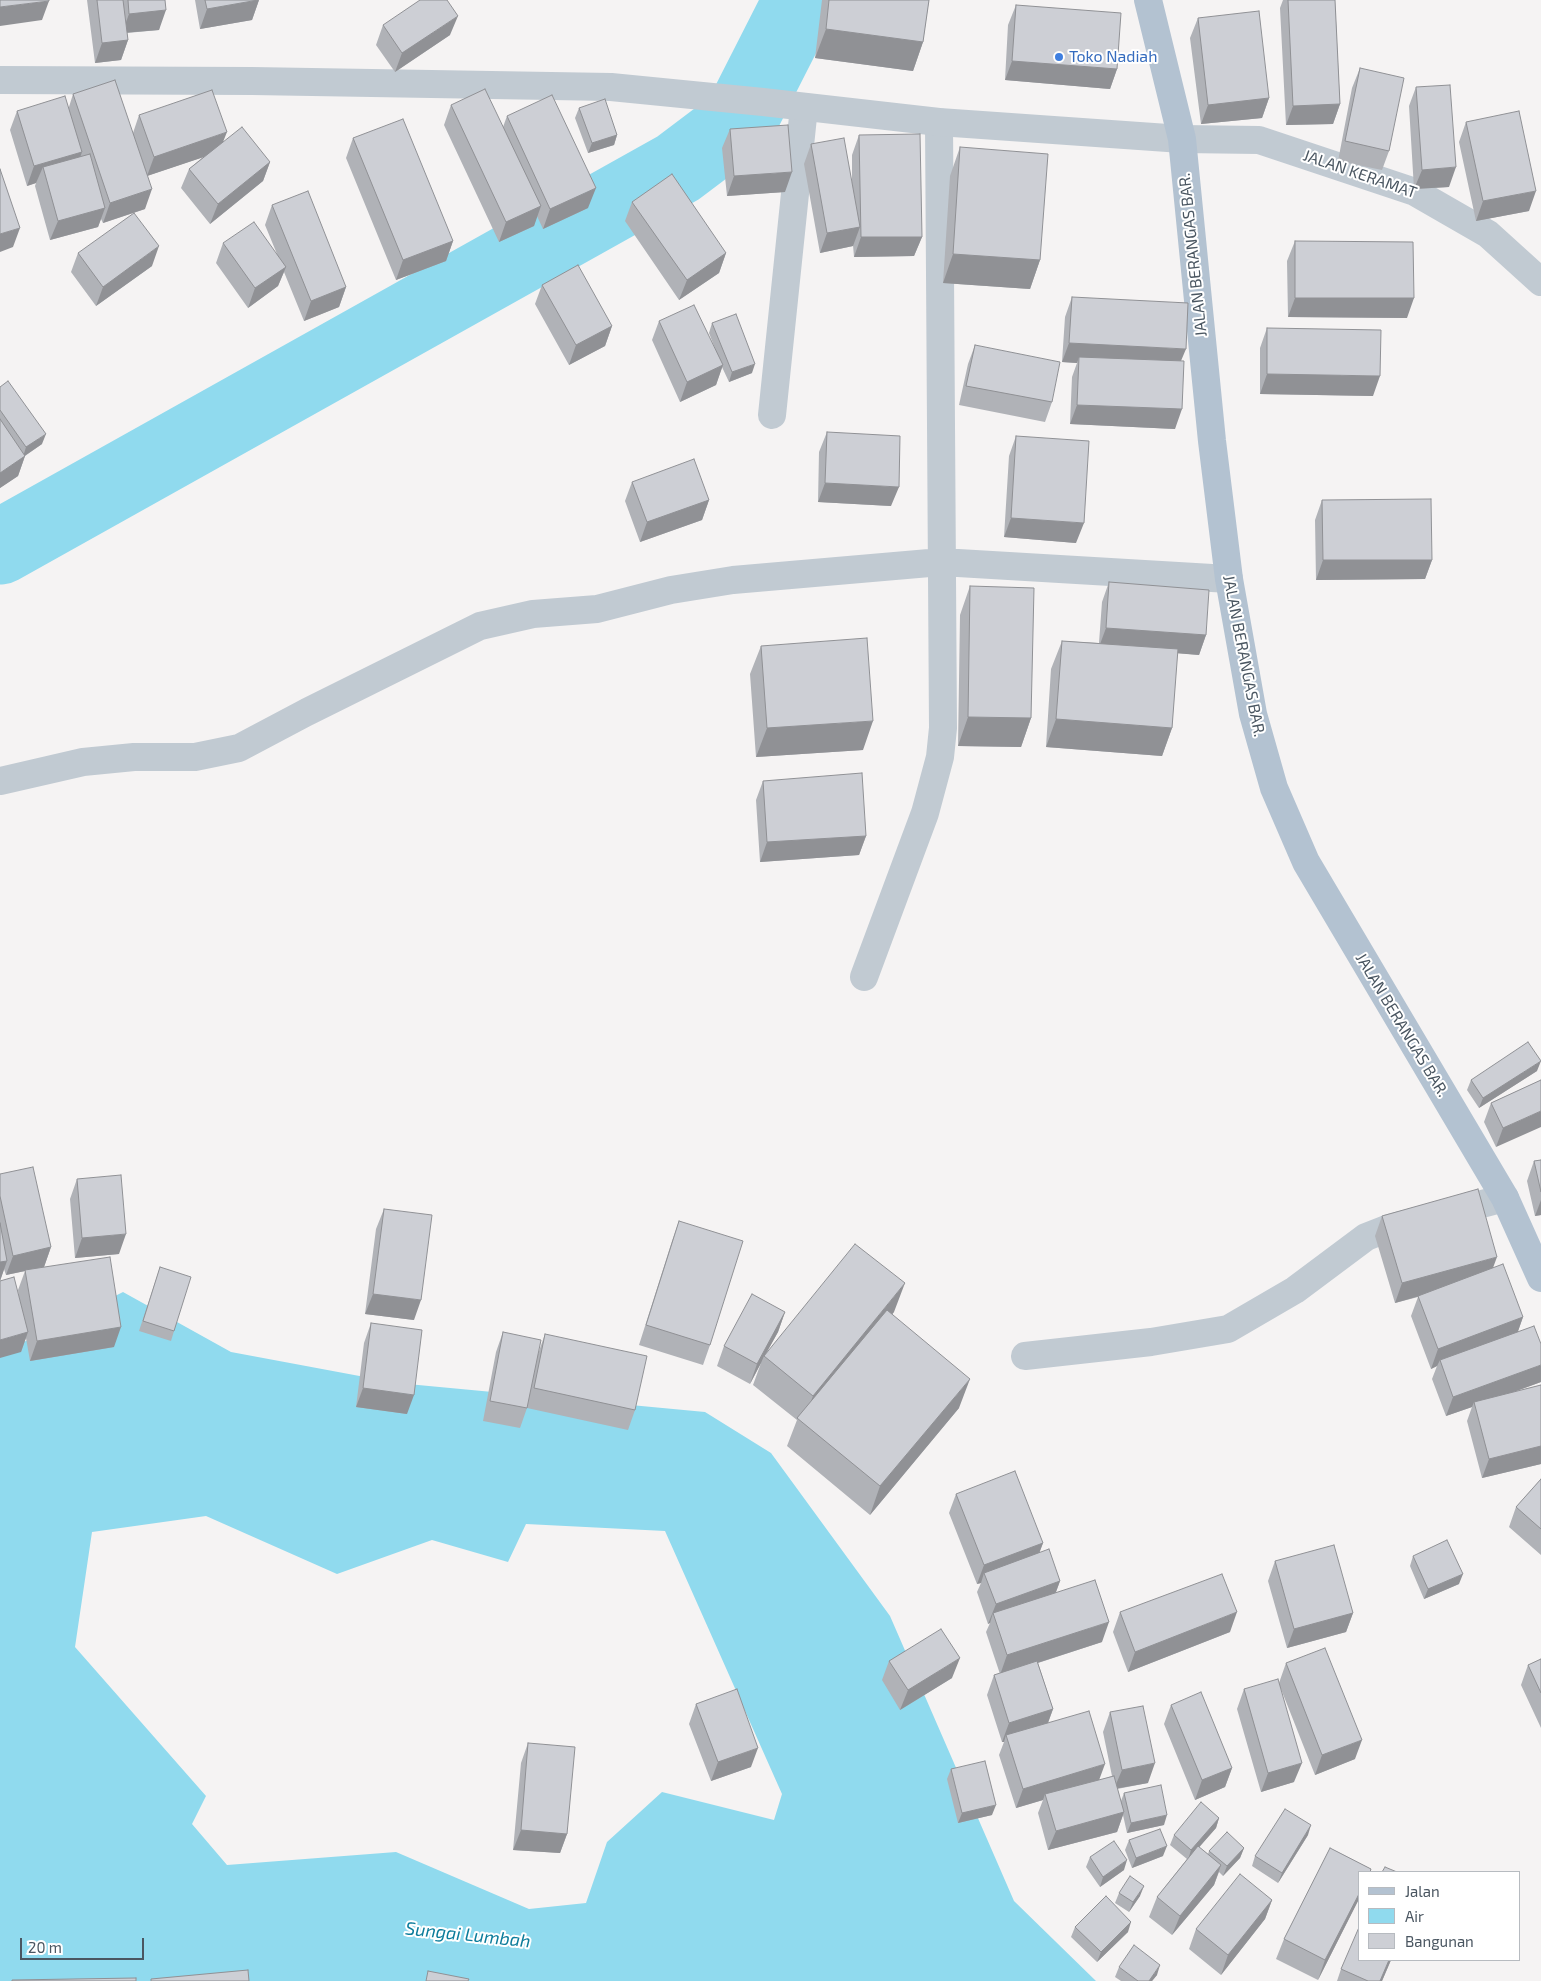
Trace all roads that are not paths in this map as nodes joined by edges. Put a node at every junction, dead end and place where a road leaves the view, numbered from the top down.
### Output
1 (1148, 0) edge
2 (0, 80) edge
3 (804, 107) junction
4 (939, 122) junction
5 (1182, 139) junction
6 (1541, 282) edge
7 (772, 415) dead end
8 (941, 562) junction
9 (1229, 579) junction
10 (0, 781) edge
11 (864, 977) dead end
12 (1505, 1198) junction
13 (1541, 1278) edge
14 (1025, 1356) dead end

1 - 5 main road, JALAN BERANGAS BAR.
2 - 3 street, JALAN KERAMAT
3 - 4 street, JALAN KERAMAT
3 - 7 street
4 - 5 street, JALAN KERAMAT
4 - 8 street
5 - 6 street, JALAN KERAMAT
5 - 9 main road, JALAN BERANGAS BAR.
8 - 9 street
8 - 10 street
8 - 11 street
9 - 12 main road, JALAN BERANGAS BAR.
12 - 13 main road, JALAN BERANGAS BAR.
12 - 14 street

